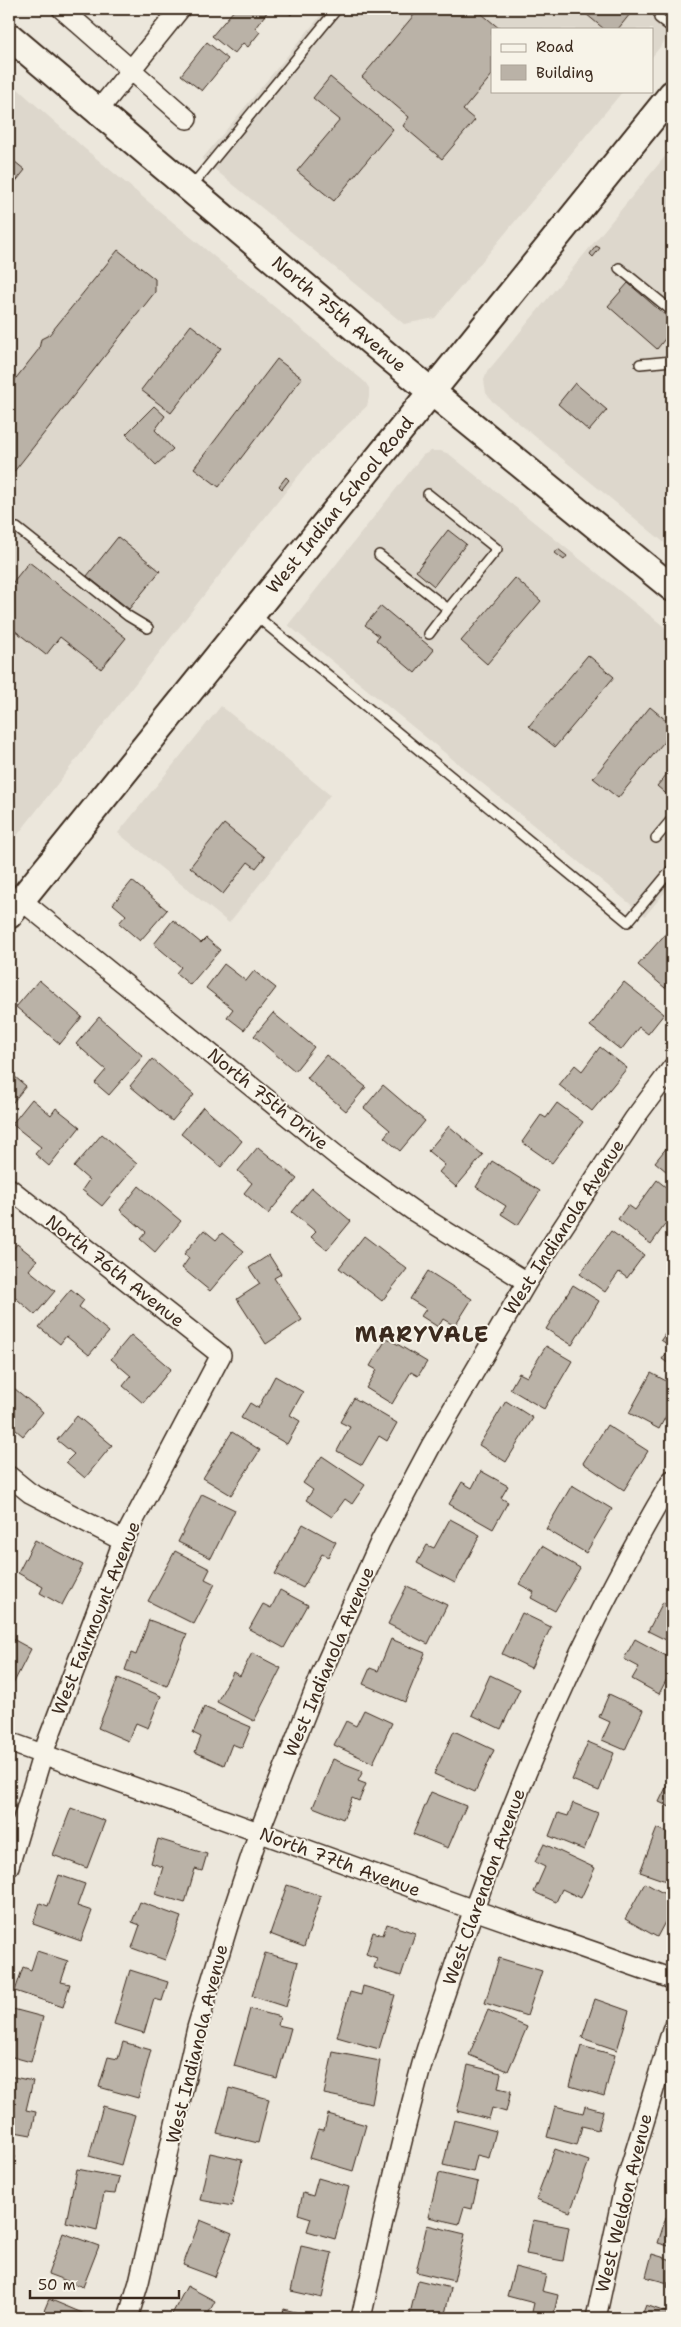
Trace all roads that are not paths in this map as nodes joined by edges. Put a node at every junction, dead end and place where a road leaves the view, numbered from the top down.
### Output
1 (62, 9) edge
2 (180, 9) edge
3 (338, 9) edge
4 (659, 18) dead end
5 (672, 28) edge
6 (9, 36) edge
7 (130, 70) junction
8 (672, 94) edge
9 (97, 112) junction
10 (187, 119) dead end
11 (190, 190) junction
12 (619, 268) dead end
13 (672, 312) edge
14 (672, 361) edge
15 (640, 364) dead end
16 (431, 392) junction
17 (428, 494) dead end
18 (17, 528) dead end
19 (379, 554) dead end
20 (672, 588) edge
21 (448, 609) junction
22 (253, 613) junction
23 (148, 628) dead end
24 (429, 634) dead end
25 (672, 819) edge
26 (656, 838) dead end
27 (672, 869) edge
28 (15, 908) edge
29 (672, 1068) edge
30 (9, 1188) edge
31 (526, 1282) junction
32 (220, 1355) joint
33 (9, 1476) edge
34 (672, 1480) edge
35 (123, 1541) junction
36 (9, 1742) edge
37 (42, 1756) junction
38 (259, 1832) junction
39 (9, 1866) edge
40 (474, 1910) junction
41 (672, 1979) edge
42 (672, 2030) edge
43 (128, 2318) edge
44 (361, 2318) edge
45 (596, 2318) edge

1 - 7 street
2 - 7 street
3 - 11 lane
4 - 5 lane
6 - 9 main road, North 75th Avenue
7 - 9 street
7 - 10 street
8 - 16 main road, West Indian School Road
9 - 11 main road, North 75th Avenue
11 - 16 main road, North 75th Avenue
12 - 13 lane
14 - 15 lane
16 - 20 main road, North 75th Avenue
16 - 22 main road, West Indian School Road
17 - 21 lane
18 - 23 lane
19 - 21 lane
21 - 24 lane
22 - 27 lane
22 - 28 main road, West Indian School Road
25 - 26 lane
28 - 31 street, North 75th Drive
29 - 31 street, West Indianola Avenue
30 - 32 street, North 76th Avenue
31 - 38 street, West Indianola Avenue
32 - 35 street, West Fairmount Avenue
33 - 35 street
34 - 40 street, West Clarendon Avenue
35 - 37 street, West Fairmount Avenue
36 - 37 street, North 77th Avenue
37 - 38 street, North 77th Avenue
37 - 39 street, West Fairmount Avenue
38 - 40 street, North 77th Avenue
38 - 43 street, West Indianola Avenue
40 - 41 street, North 77th Avenue
40 - 44 street, West Clarendon Avenue
42 - 45 street, West Weldon Avenue

